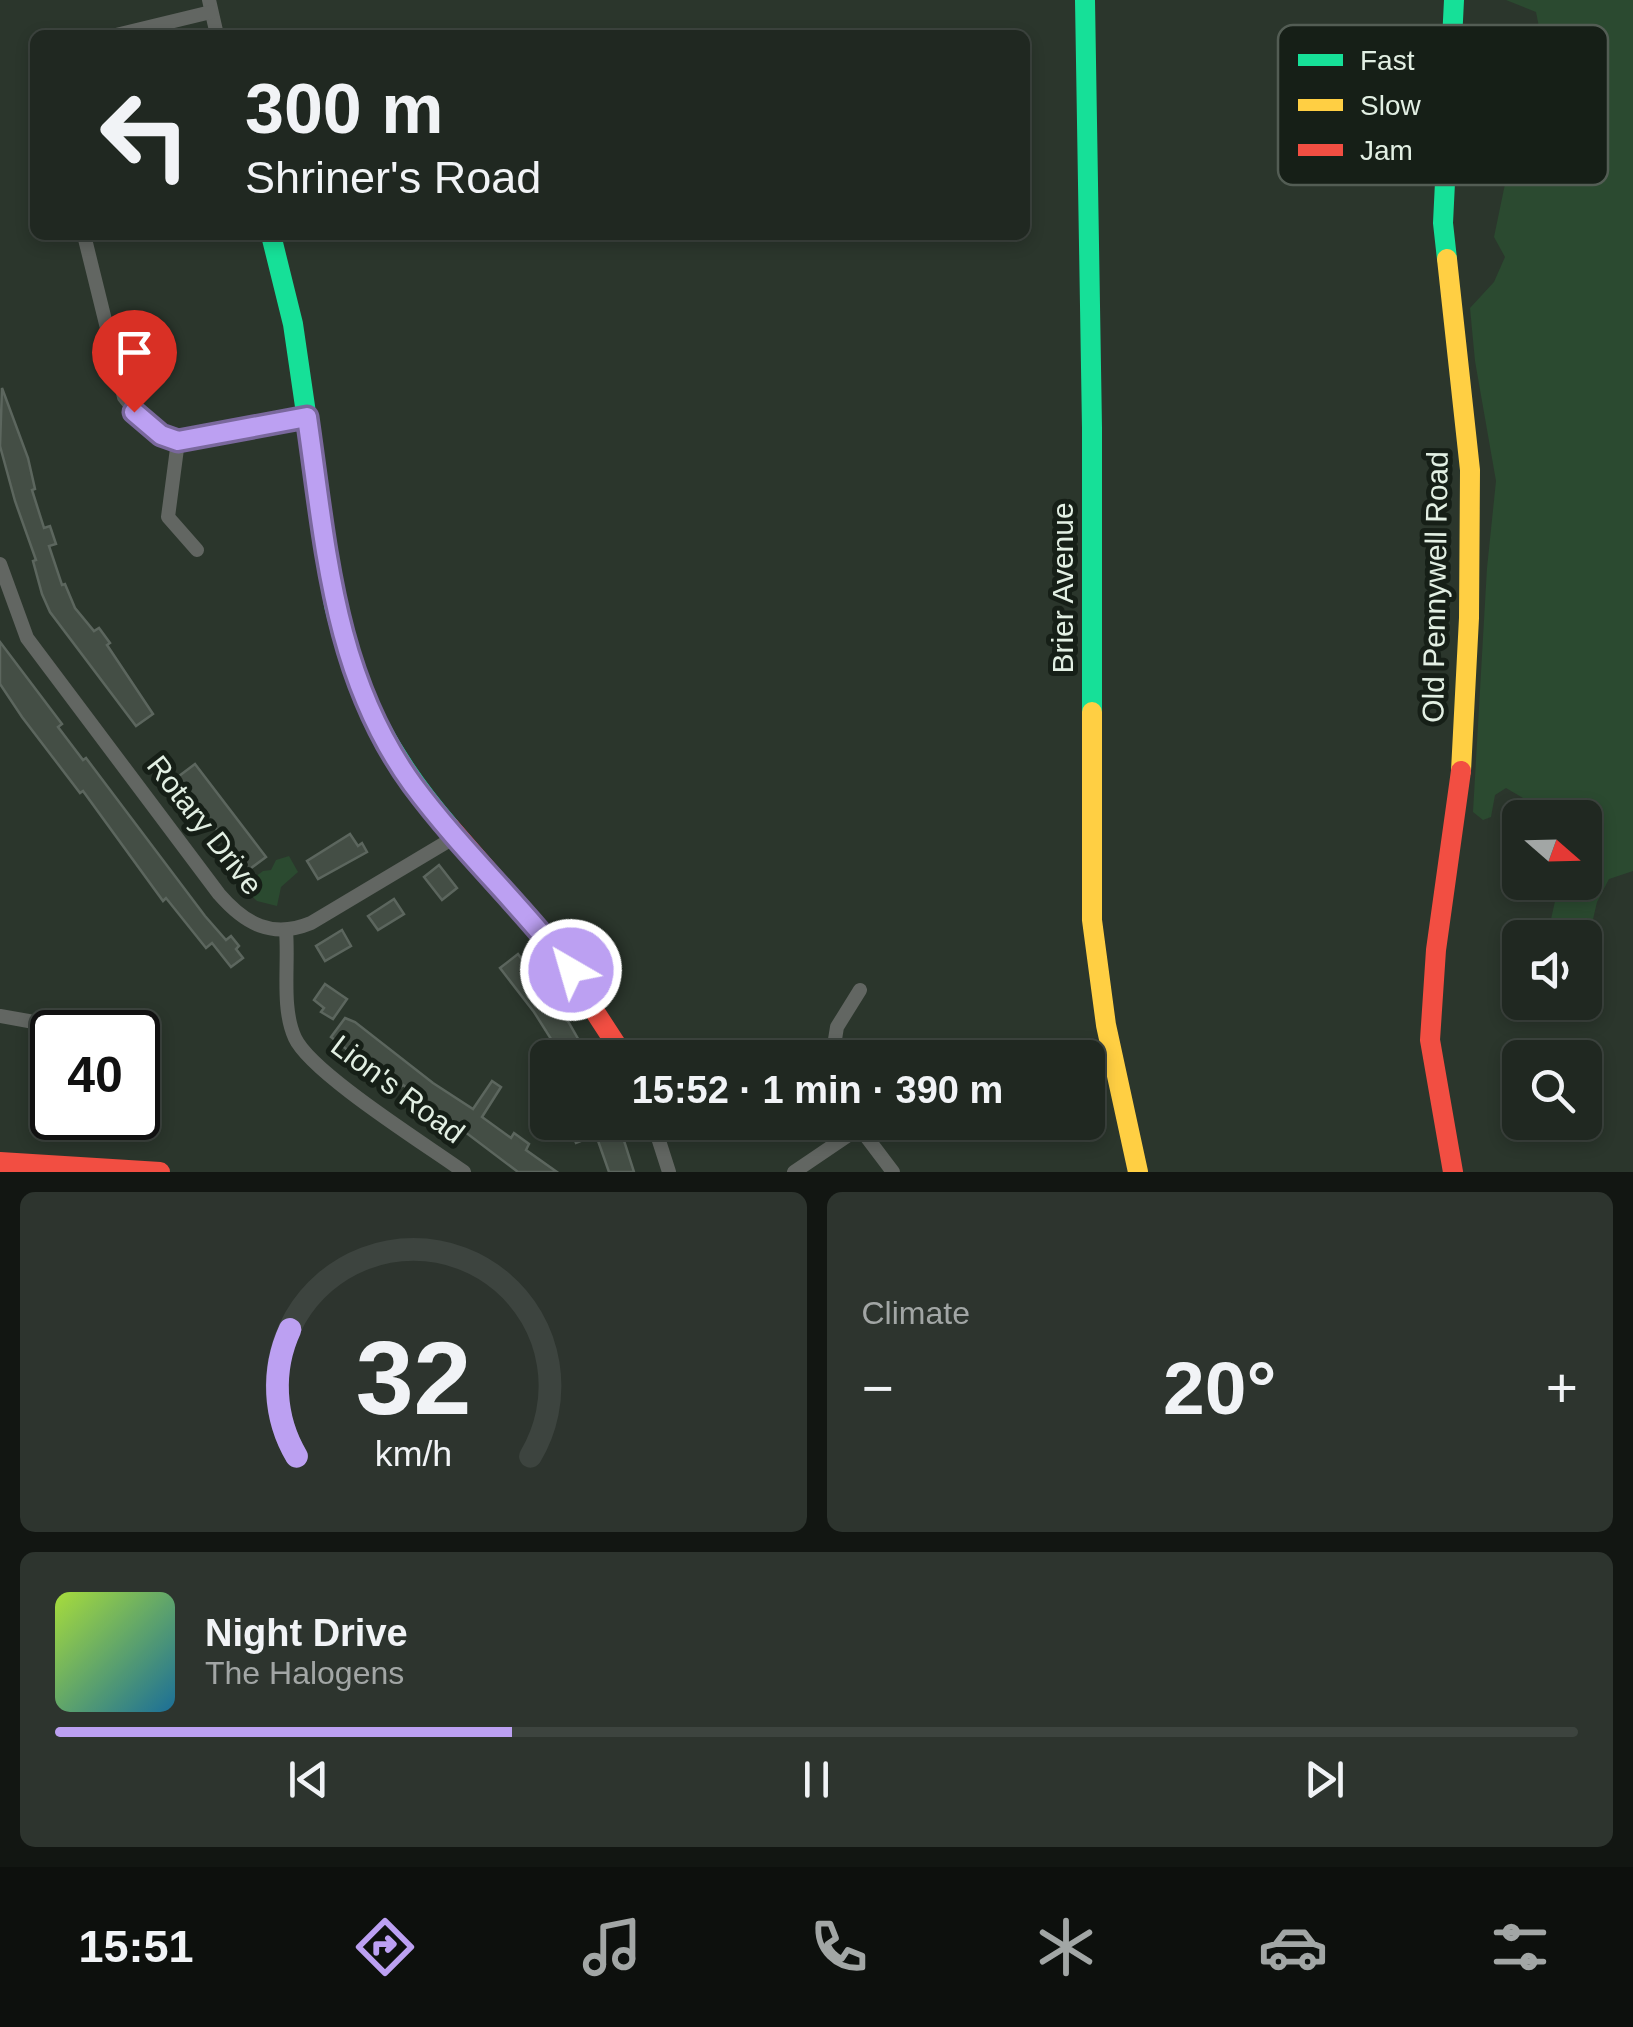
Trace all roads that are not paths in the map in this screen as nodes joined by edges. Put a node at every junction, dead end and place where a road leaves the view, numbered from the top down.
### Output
1 (1086, 0) edge
2 (1454, 0) edge
3 (210, 6) edge
4 (1453, 25) edge
5 (132, 30) edge
6 (1446, 185) edge
7 (85, 240) edge
8 (271, 240) edge
9 (307, 417) junction
10 (178, 441) junction
11 (197, 550) dead end
12 (0, 564) edge
13 (456, 837) junction
14 (286, 931) junction
15 (860, 990) dead end
16 (0, 1016) edge
17 (30, 1021) edge
18 (614, 1040) edge
19 (835, 1040) edge
20 (659, 1140) edge
21 (838, 1140) edge
22 (869, 1140) edge
23 (0, 1162) edge
24 (160, 1172) edge
25 (464, 1172) edge
26 (670, 1172) edge
27 (794, 1172) edge
28 (893, 1172) edge
29 (1138, 1172) edge
30 (1453, 1172) edge

1 - 29 street, Brier Avenue
2 - 4 street, Old Pennywell Road
3 - 5 street
6 - 30 street, Old Pennywell Road
7 - 10 street
8 - 9 street
9 - 10 street
9 - 13 street
10 - 11 street
12 - 14 street, Rotary Drive
13 - 14 street
13 - 18 street
14 - 25 street, Lion's Road
15 - 19 street
16 - 17 street
20 - 26 street
21 - 27 street
22 - 28 street
23 - 24 street

